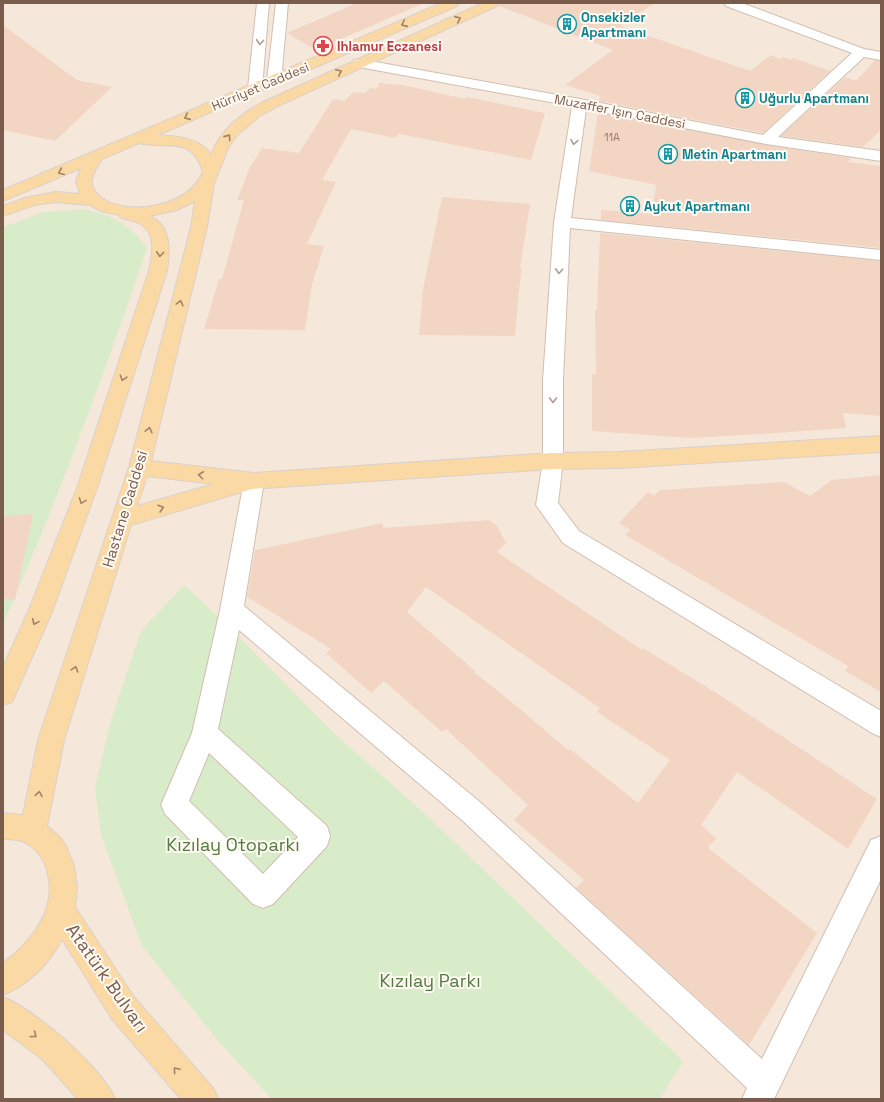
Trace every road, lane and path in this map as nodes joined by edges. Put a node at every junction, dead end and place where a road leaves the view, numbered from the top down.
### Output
1 (263, 3) edge
2 (282, 3) edge
3 (453, 3) edge
4 (492, 3) edge
5 (730, 3) edge
6 (861, 52) junction
7 (881, 56) edge
8 (359, 63) junction
9 (274, 81) junction
10 (255, 88) junction
11 (580, 103) junction
12 (134, 140) junction
13 (766, 140) junction
14 (97, 156) junction
15 (881, 156) edge
16 (209, 177) junction
17 (3, 196) edge
18 (99, 203) junction
19 (3, 211) edge
20 (562, 222) junction
21 (881, 255) edge
22 (881, 444) edge
23 (553, 461) junction
24 (139, 467) junction
25 (254, 481) junction
26 (123, 519) junction
27 (232, 610) junction
28 (3, 694) edge
29 (881, 725) edge
30 (205, 733) junction
31 (3, 826) edge
32 (33, 832) junction
33 (881, 850) edge
34 (60, 910) junction
35 (3, 980) edge
36 (3, 1012) edge
37 (762, 1091) edge
38 (99, 1099) edge
39 (202, 1099) edge

1 -> 10 street
2 - 9 street
3 -> 9 main road, Hürriyet Caddesi
8 -> 4 main road, Hürriyet Caddesi
5 - 6 street
6 - 7 street
6 - 13 street
8 - 11 street, Muzaffer Işın Caddesi
16 -> 8 main road, Hürriyet Caddesi
9 - 10 main road, Hürriyet Caddesi
10 -> 12 main road, Hürriyet Caddesi
11 - 13 street, Muzaffer Işın Caddesi
11 -> 20 street
12 - 14 main road, Hürriyet Caddesi
12 - 16 main road, Hürriyet Caddesi
13 - 15 street, Muzaffer Işın Caddesi
14 -> 17 main road, Hürriyet Caddesi
14 - 18 main road
16 - 18 main road, Hürriyet Caddesi
24 -> 16 main road, Hastane Caddesi
18 - 19 main road, Hürriyet Caddesi
18 -> 28 main road
20 - 21 street
20 -> 23 street
22 - 23 main road
23 - 25 main road
23 - 29 street
25 -> 24 main road
24 - 26 main road, Hastane Caddesi
26 -> 25 main road
25 - 27 street
32 -> 26 main road, Hastane Caddesi
27 - 30 street
27 - 37 street
30 - 30 street
31 - 32 main road
32 - 34 main road
33 - 37 street
34 - 35 main road
39 -> 34 main road, Atatürk Bulvarı
36 -> 38 main road

